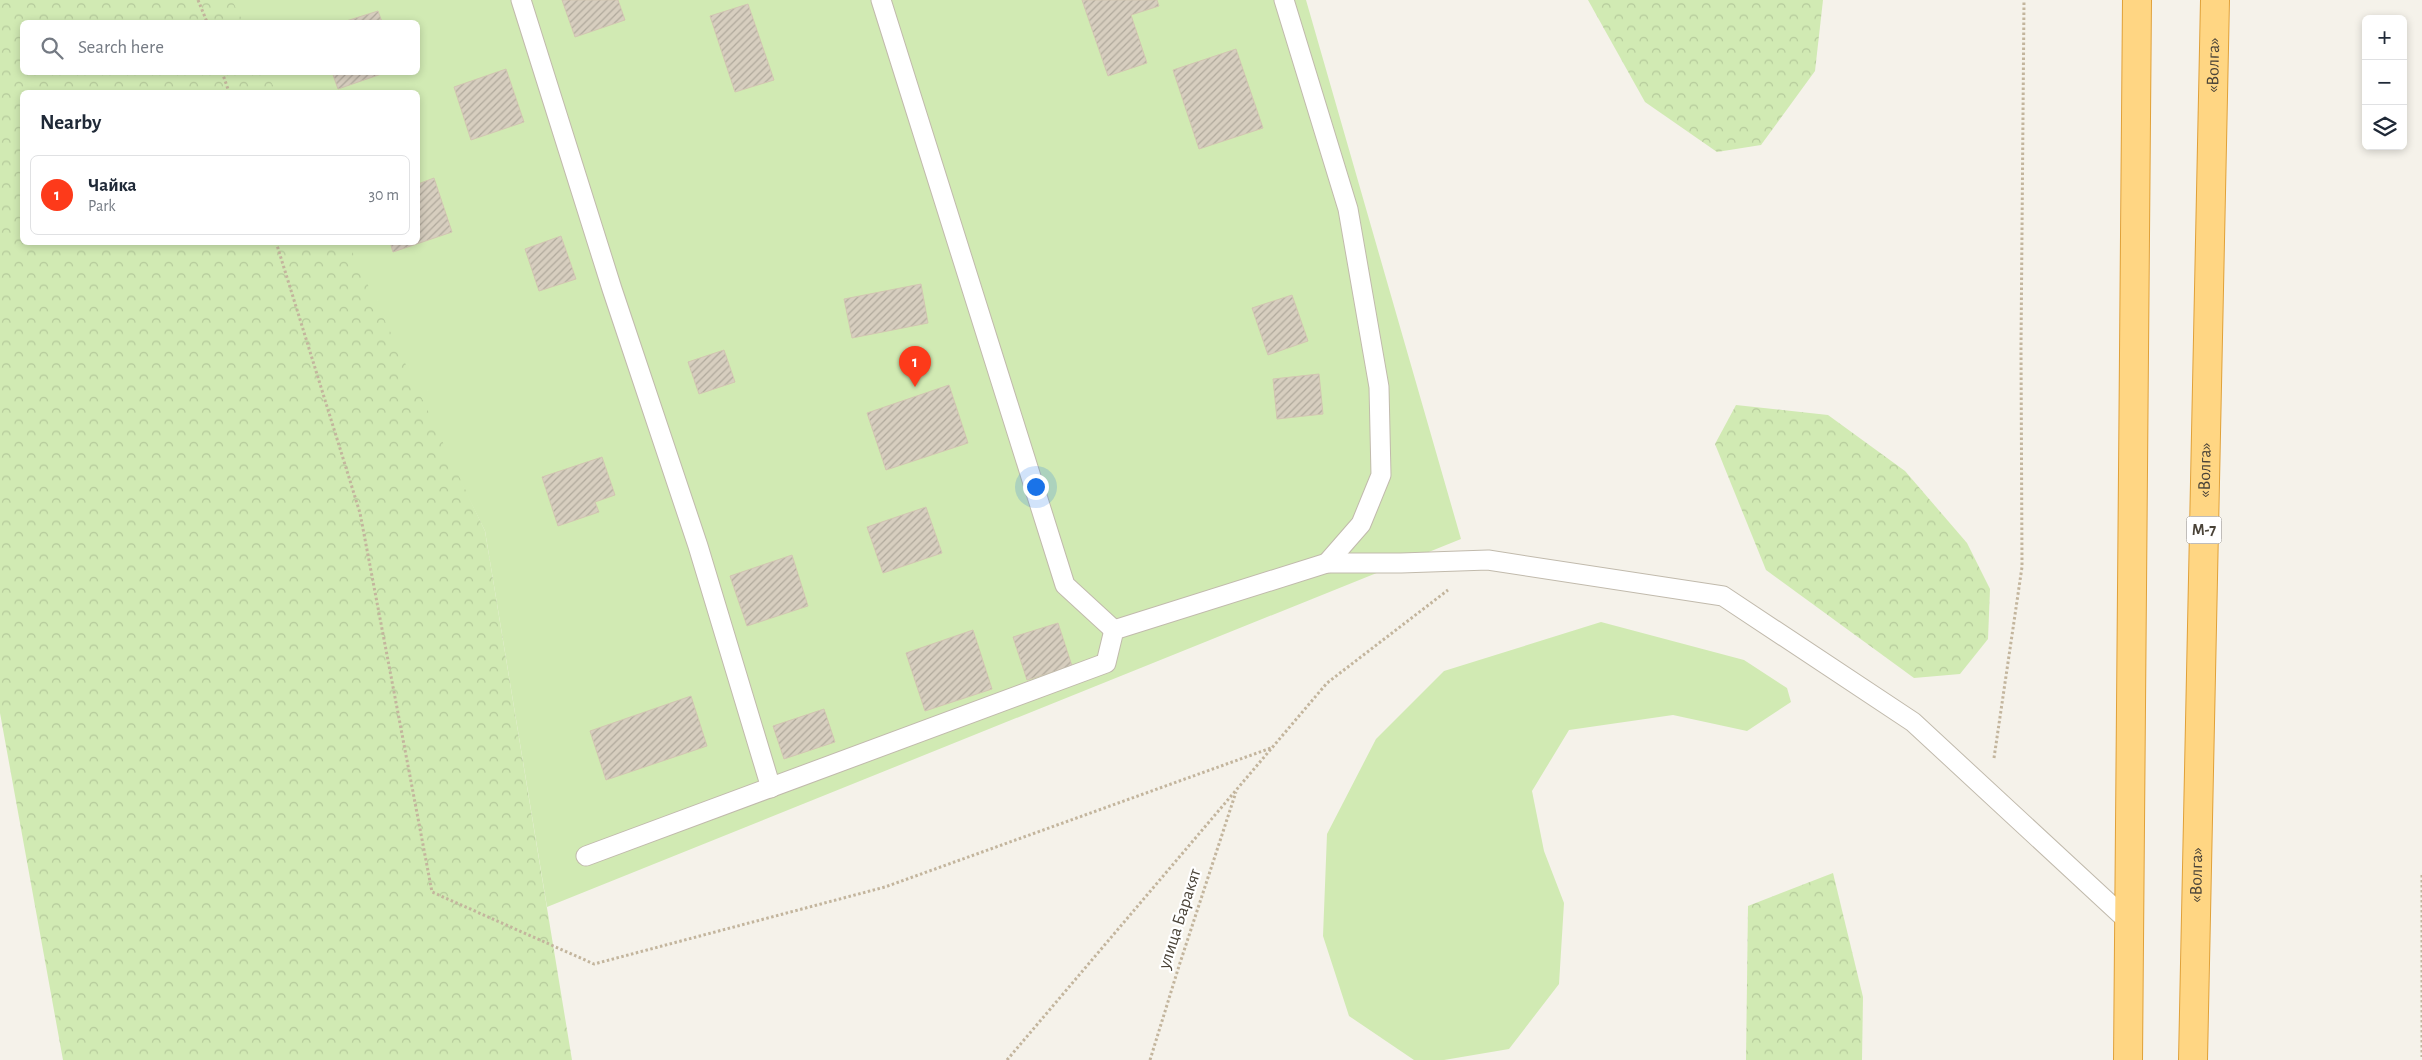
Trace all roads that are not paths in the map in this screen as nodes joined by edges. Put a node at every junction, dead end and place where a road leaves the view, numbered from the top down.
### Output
1 (521, 0) edge
2 (881, 0) edge
3 (1284, 0) edge
4 (2138, 0) edge
5 (2215, 0) edge
6 (1327, 563) junction
7 (1114, 630) junction
8 (771, 788) junction
9 (586, 856) dead end
10 (2128, 922) junction
11 (2128, 1060) edge
12 (2193, 1060) edge

1 - 8 lane
2 - 7 lane
3 - 6 lane
4 - 10 highway
5 - 12 highway, «Волга» / М-7
6 - 7 lane
6 - 10 lane
7 - 8 lane
8 - 9 lane
10 - 11 highway

